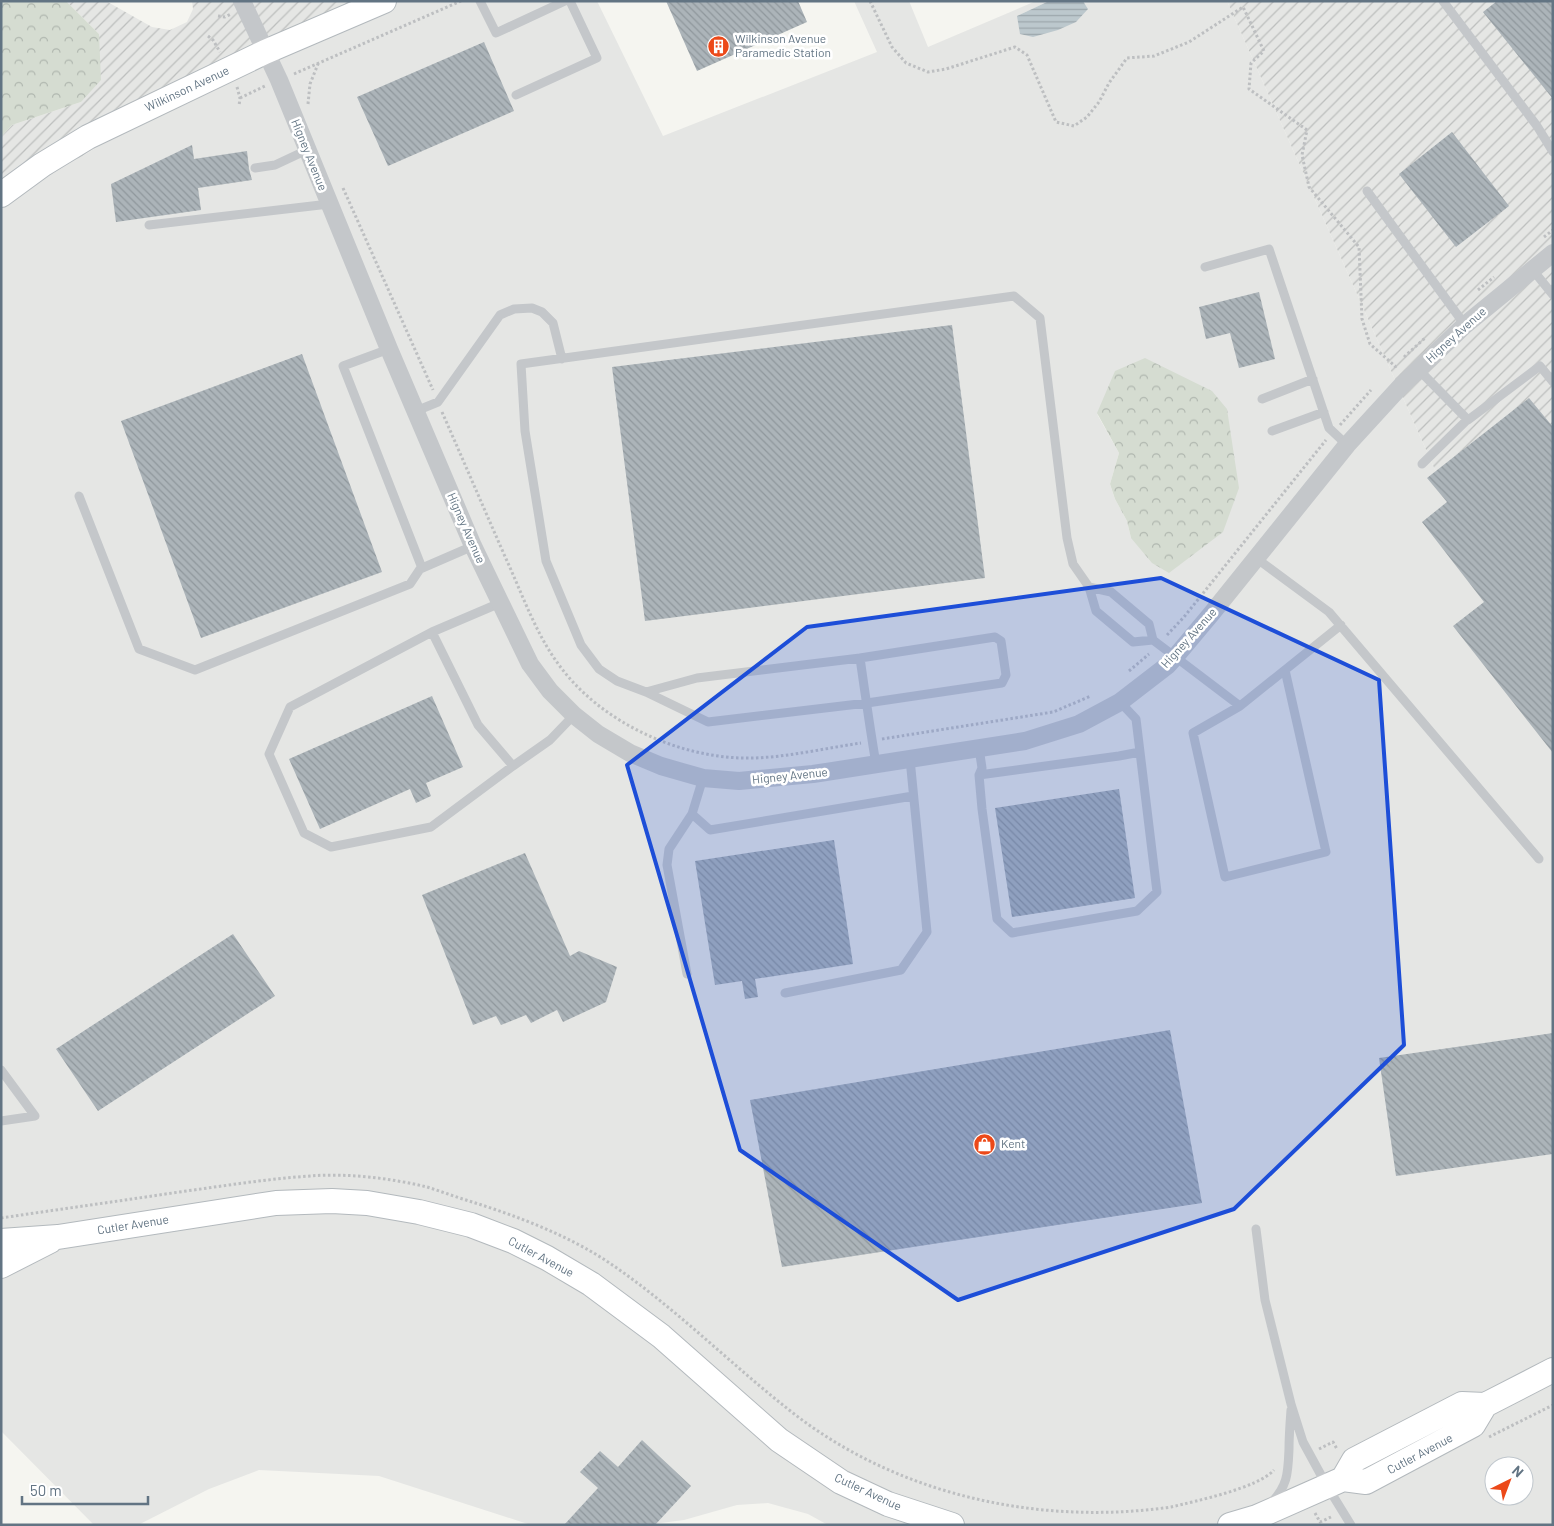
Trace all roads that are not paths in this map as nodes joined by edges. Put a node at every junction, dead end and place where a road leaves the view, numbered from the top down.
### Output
1 (242, 1) edge
2 (384, 1) edge
3 (480, 1) edge
4 (565, 1) edge
5 (570, 1) edge
6 (1443, 1) edge
7 (265, 52) junction
8 (516, 95) dead end
9 (307, 150) junction
10 (1553, 152) edge
11 (255, 168) dead end
12 (1367, 191) dead end
13 (1, 196) edge
14 (329, 204) junction
15 (149, 225) dead end
16 (1553, 253) edge
17 (1205, 267) dead end
18 (1532, 269) junction
19 (1553, 295) edge
20 (1465, 325) junction
21 (389, 349) junction
22 (562, 359) junction
23 (1418, 369) junction
24 (1312, 378) junction
25 (1553, 382) edge
26 (1262, 399) dead end
27 (416, 410) junction
28 (1324, 412) junction
29 (1468, 419) junction
30 (1272, 431) dead end
31 (1347, 445) junction
32 (1422, 464) dead end
33 (79, 496) dead end
34 (473, 546) junction
35 (1256, 558) junction
36 (422, 568) junction
37 (1089, 587) junction
38 (500, 603) junction
39 (1341, 625) junction
40 (432, 632) junction
41 (1155, 643) junction
42 (1176, 656) junction
43 (860, 658) junction
44 (1285, 670) junction
45 (646, 692) junction
46 (1120, 702) junction
47 (867, 703) junction
48 (1240, 706) junction
49 (574, 715) junction
50 (979, 748) junction
51 (1140, 752) junction
52 (910, 759) junction
53 (876, 764) junction
54 (513, 766) junction
55 (979, 775) junction
56 (703, 778) junction
57 (913, 796) junction
58 (692, 814) junction
59 (1539, 859) dead end
60 (686, 974) dead end
61 (784, 992) dead end
62 (1, 1070) edge
63 (1, 1121) edge
64 (1256, 1228) dead end
65 (58, 1237) junction
66 (1, 1242) edge
67 (1, 1266) edge
68 (1553, 1370) edge
69 (1291, 1404) junction
70 (1335, 1482) junction
71 (1257, 1517) junction
72 (952, 1525) edge
73 (1230, 1525) edge
74 (1351, 1525) edge

1 - 7 street, Higney Avenue
2 - 7 street, Wilkinson Avenue
3 - 4 lane
5 - 8 lane
6 - 10 lane
7 - 9 street, Higney Avenue
7 - 13 street, Wilkinson Avenue
9 - 11 lane
9 - 14 street, Higney Avenue
12 - 20 lane
14 - 15 lane
14 - 21 street, Higney Avenue
16 - 18 street, Higney Avenue
17 - 24 lane
18 - 19 lane
18 - 20 street, Higney Avenue
20 - 23 street, Higney Avenue
21 - 27 street, Higney Avenue
21 - 36 lane
22 - 27 lane
22 - 37 lane
22 - 45 lane
23 - 29 lane
23 - 31 street, Higney Avenue
24 - 26 lane
24 - 28 lane
25 - 29 lane
27 - 34 street, Higney Avenue
28 - 30 lane
28 - 31 lane
29 - 32 lane
31 - 35 street, Higney Avenue
33 - 36 lane
34 - 36 lane
34 - 38 street, Higney Avenue
35 - 39 lane
35 - 42 street, Higney Avenue
37 - 41 lane
37 - 41 lane
38 - 40 lane
38 - 49 street, Higney Avenue
39 - 44 lane
39 - 59 lane
40 - 54 lane
40 - 54 lane
41 - 42 lane
42 - 46 street, Higney Avenue
42 - 48 lane
43 - 45 lane
43 - 47 lane
43 - 47 lane
44 - 48 lane
44 - 48 lane
45 - 47 lane
46 - 50 street, Higney Avenue
46 - 51 lane
47 - 53 lane
49 - 54 lane
49 - 56 street, Higney Avenue
50 - 52 street, Higney Avenue
50 - 55 lane
51 - 55 lane
51 - 55 lane
52 - 53 street, Higney Avenue
52 - 57 lane
53 - 56 street, Higney Avenue
56 - 58 lane
57 - 58 lane
57 - 61 lane
58 - 60 lane
62 - 63 lane
64 - 69 lane
65 - 66 street, Cutler Avenue
65 - 67 street, Cutler Avenue
65 - 72 street, Cutler Avenue
68 - 70 street, Cutler Avenue
69 - 70 lane
69 - 71 lane
70 - 71 street
70 - 74 lane
71 - 73 street

